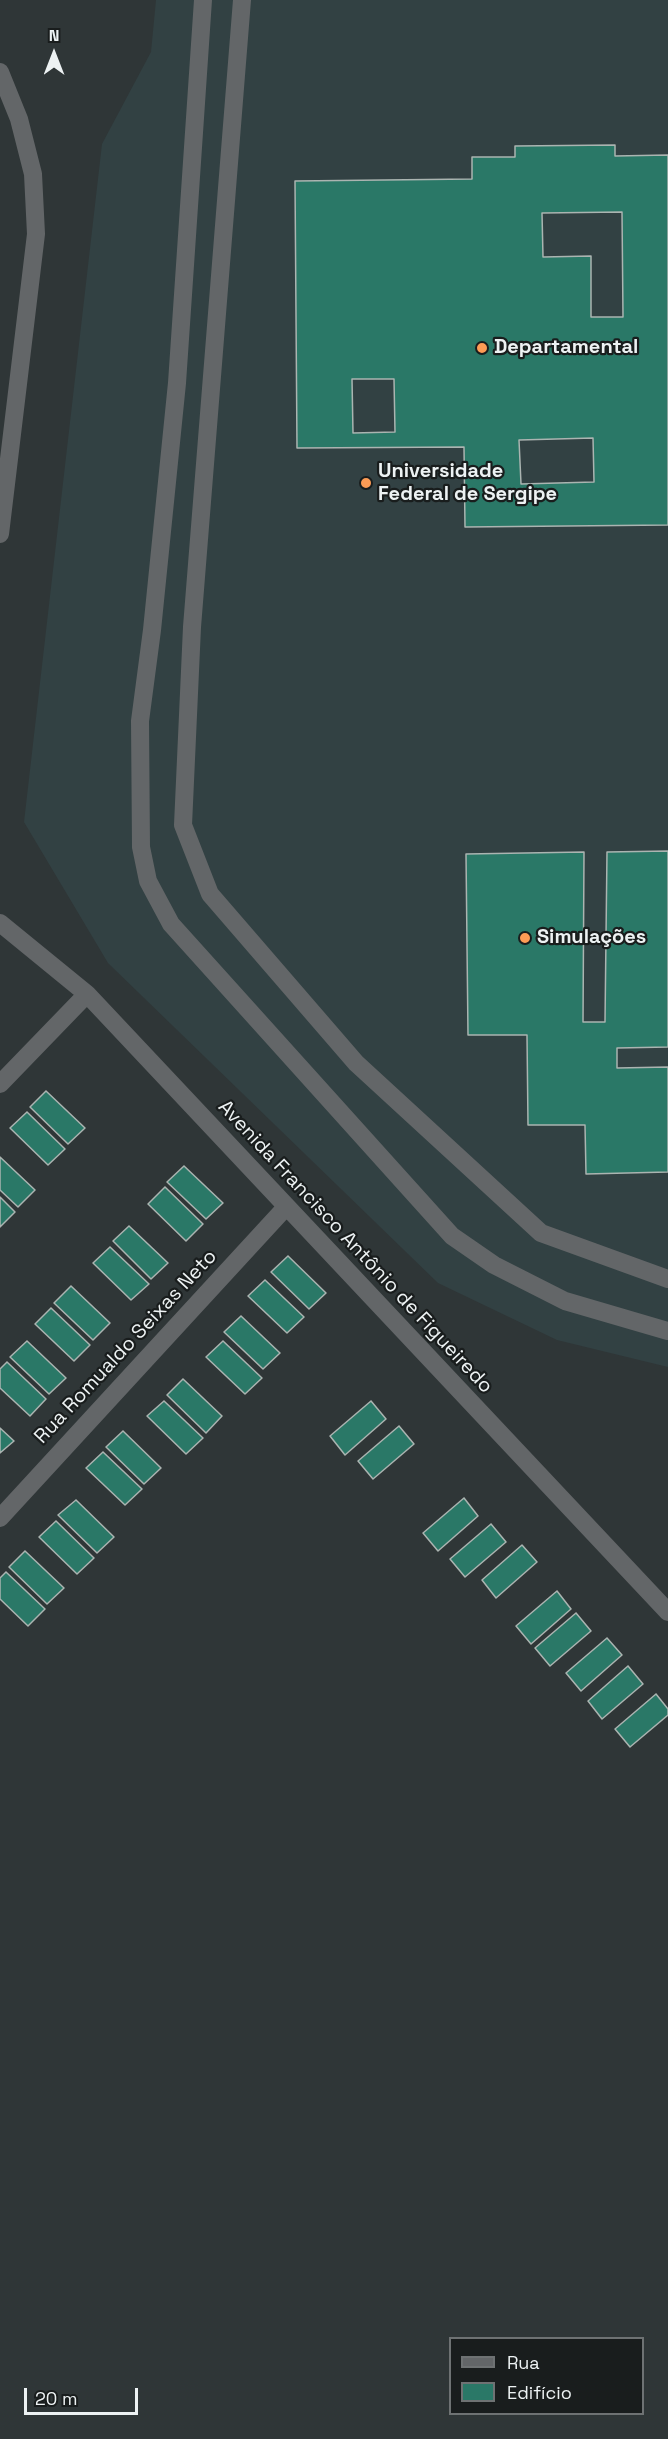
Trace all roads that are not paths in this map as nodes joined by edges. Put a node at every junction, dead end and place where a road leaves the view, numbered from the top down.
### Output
1 (203, 0) edge
2 (242, 0) edge
3 (0, 72) edge
4 (0, 534) edge
5 (0, 923) edge
6 (87, 993) junction
7 (0, 1084) edge
8 (286, 1207) junction
9 (668, 1279) edge
10 (668, 1331) edge
11 (0, 1518) edge
12 (668, 1612) edge

1 - 10 street
2 - 9 street
3 - 4 street
5 - 6 street, Avenida Francisco Antônio de Figueiredo
6 - 7 street
6 - 8 street, Avenida Francisco Antônio de Figueiredo
8 - 11 street, Rua Romualdo Seixas Neto
8 - 12 street, Avenida Francisco Antônio de Figueiredo

